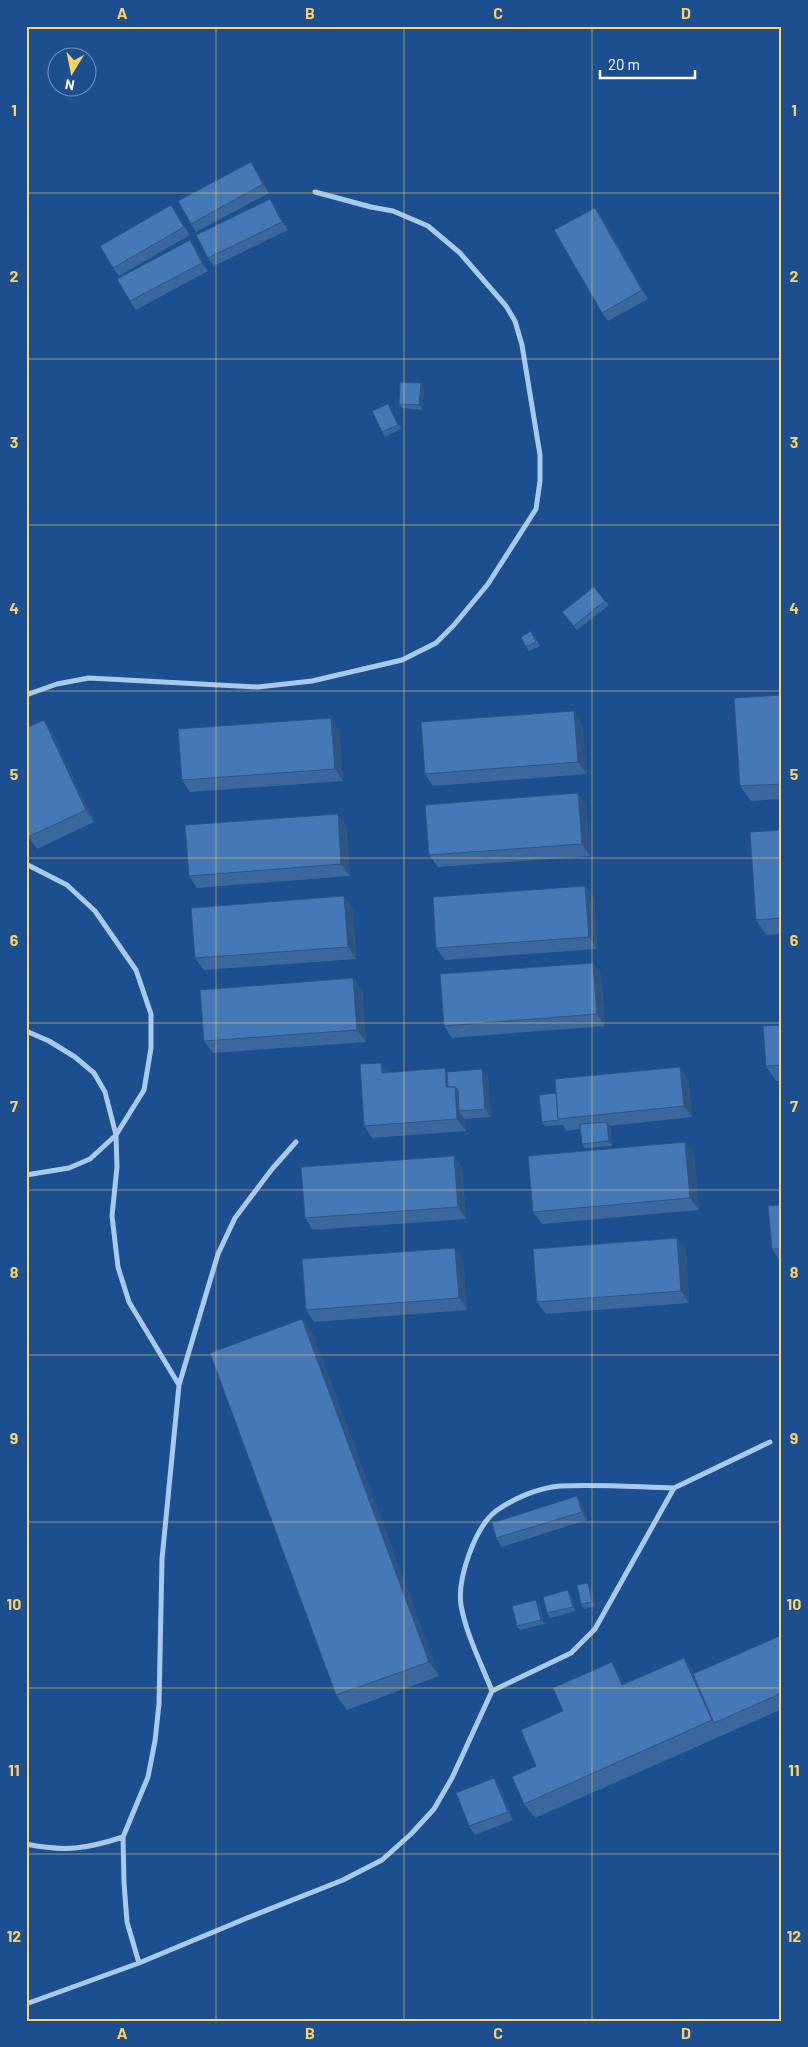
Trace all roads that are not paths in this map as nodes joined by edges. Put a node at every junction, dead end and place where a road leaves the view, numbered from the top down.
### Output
1 (315, 192) dead end
2 (26, 695) edge
3 (26, 864) edge
4 (26, 1031) edge
5 (116, 1135) junction
6 (296, 1142) dead end
7 (26, 1176) edge
8 (179, 1385) junction
9 (770, 1442) dead end
10 (674, 1488) junction
11 (492, 1691) junction
12 (123, 1837) junction
13 (26, 1844) edge
14 (140, 1963) junction
15 (26, 2004) edge

1 - 2 street
3 - 5 street
4 - 5 street
5 - 7 street
5 - 8 street
6 - 8 street
8 - 12 street
9 - 10 street
10 - 11 street
10 - 11 street
11 - 14 street
12 - 13 street
12 - 14 street
14 - 15 street

